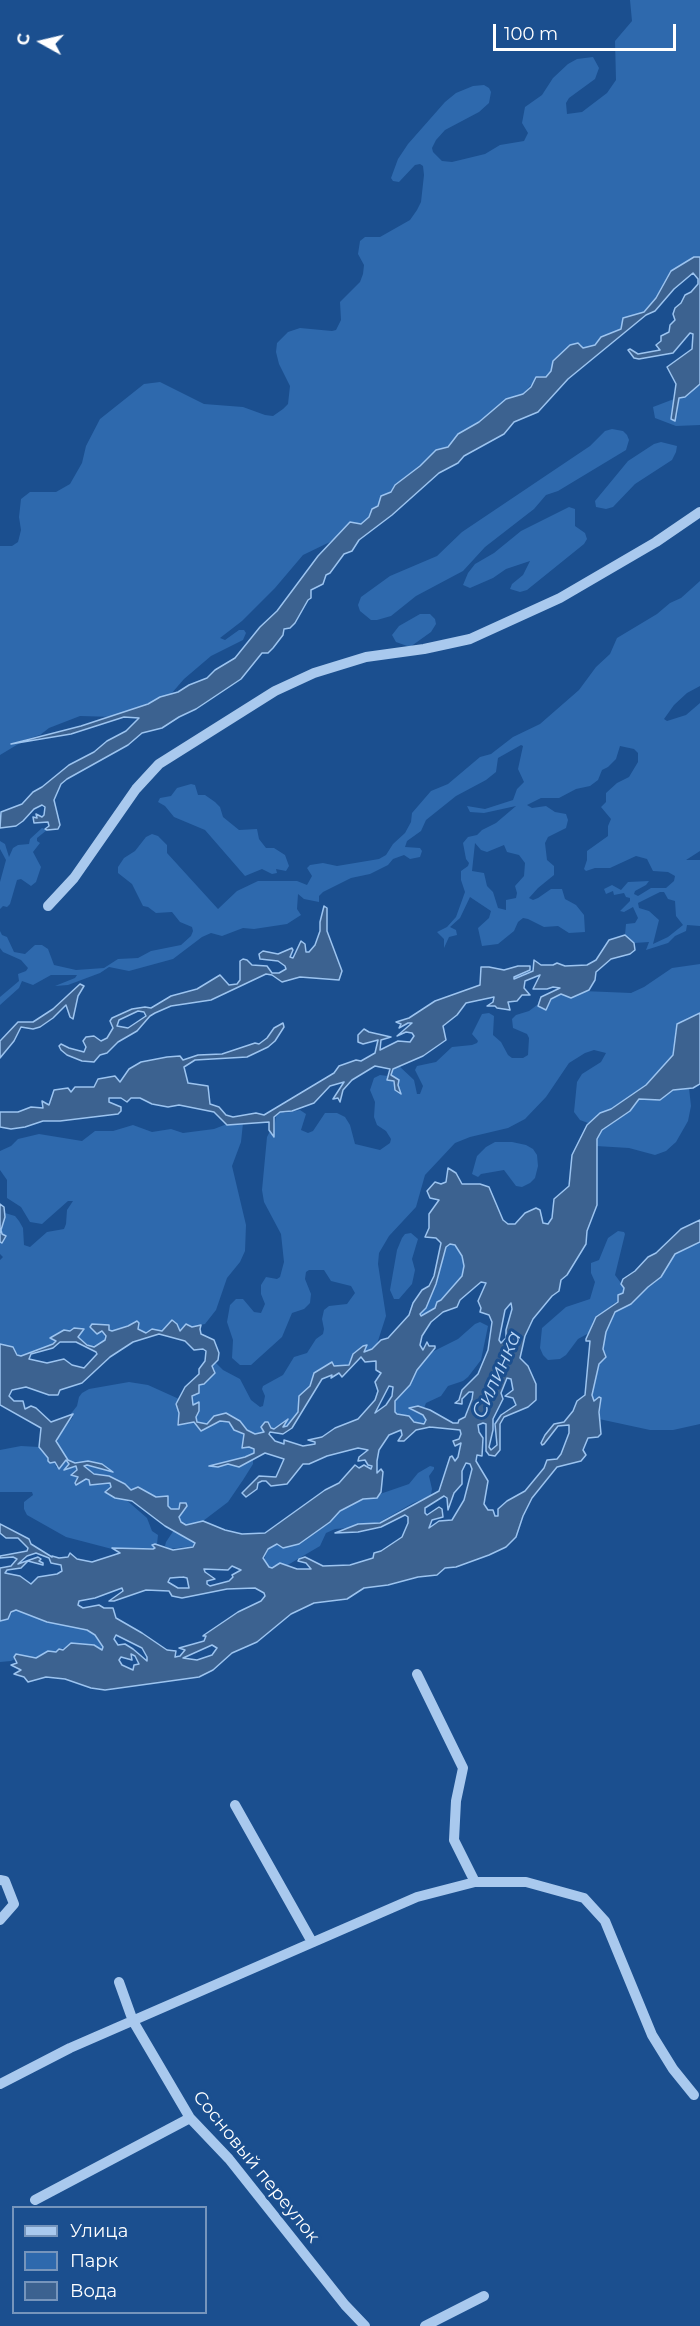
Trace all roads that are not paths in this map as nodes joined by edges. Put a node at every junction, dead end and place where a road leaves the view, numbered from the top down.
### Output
1 (700, 512) edge
2 (48, 906) dead end
3 (417, 1674) dead end
4 (235, 1805) dead end
5 (0, 1880) edge
6 (476, 1882) junction
7 (0, 1920) edge
8 (312, 1942) junction
9 (118, 1982) dead end
10 (133, 2021) junction
11 (0, 2084) edge
12 (694, 2095) dead end
13 (190, 2118) junction
14 (35, 2200) dead end
15 (484, 2296) dead end
16 (365, 2326) edge
17 (425, 2326) edge

1 - 2 street
3 - 6 street
4 - 8 street
5 - 7 street
6 - 8 street
6 - 12 street
8 - 10 street
9 - 10 street, Сосновый переулок
10 - 11 street
10 - 13 street, Сосновый переулок
13 - 14 street
13 - 16 street, Сосновый переулок
15 - 17 street

